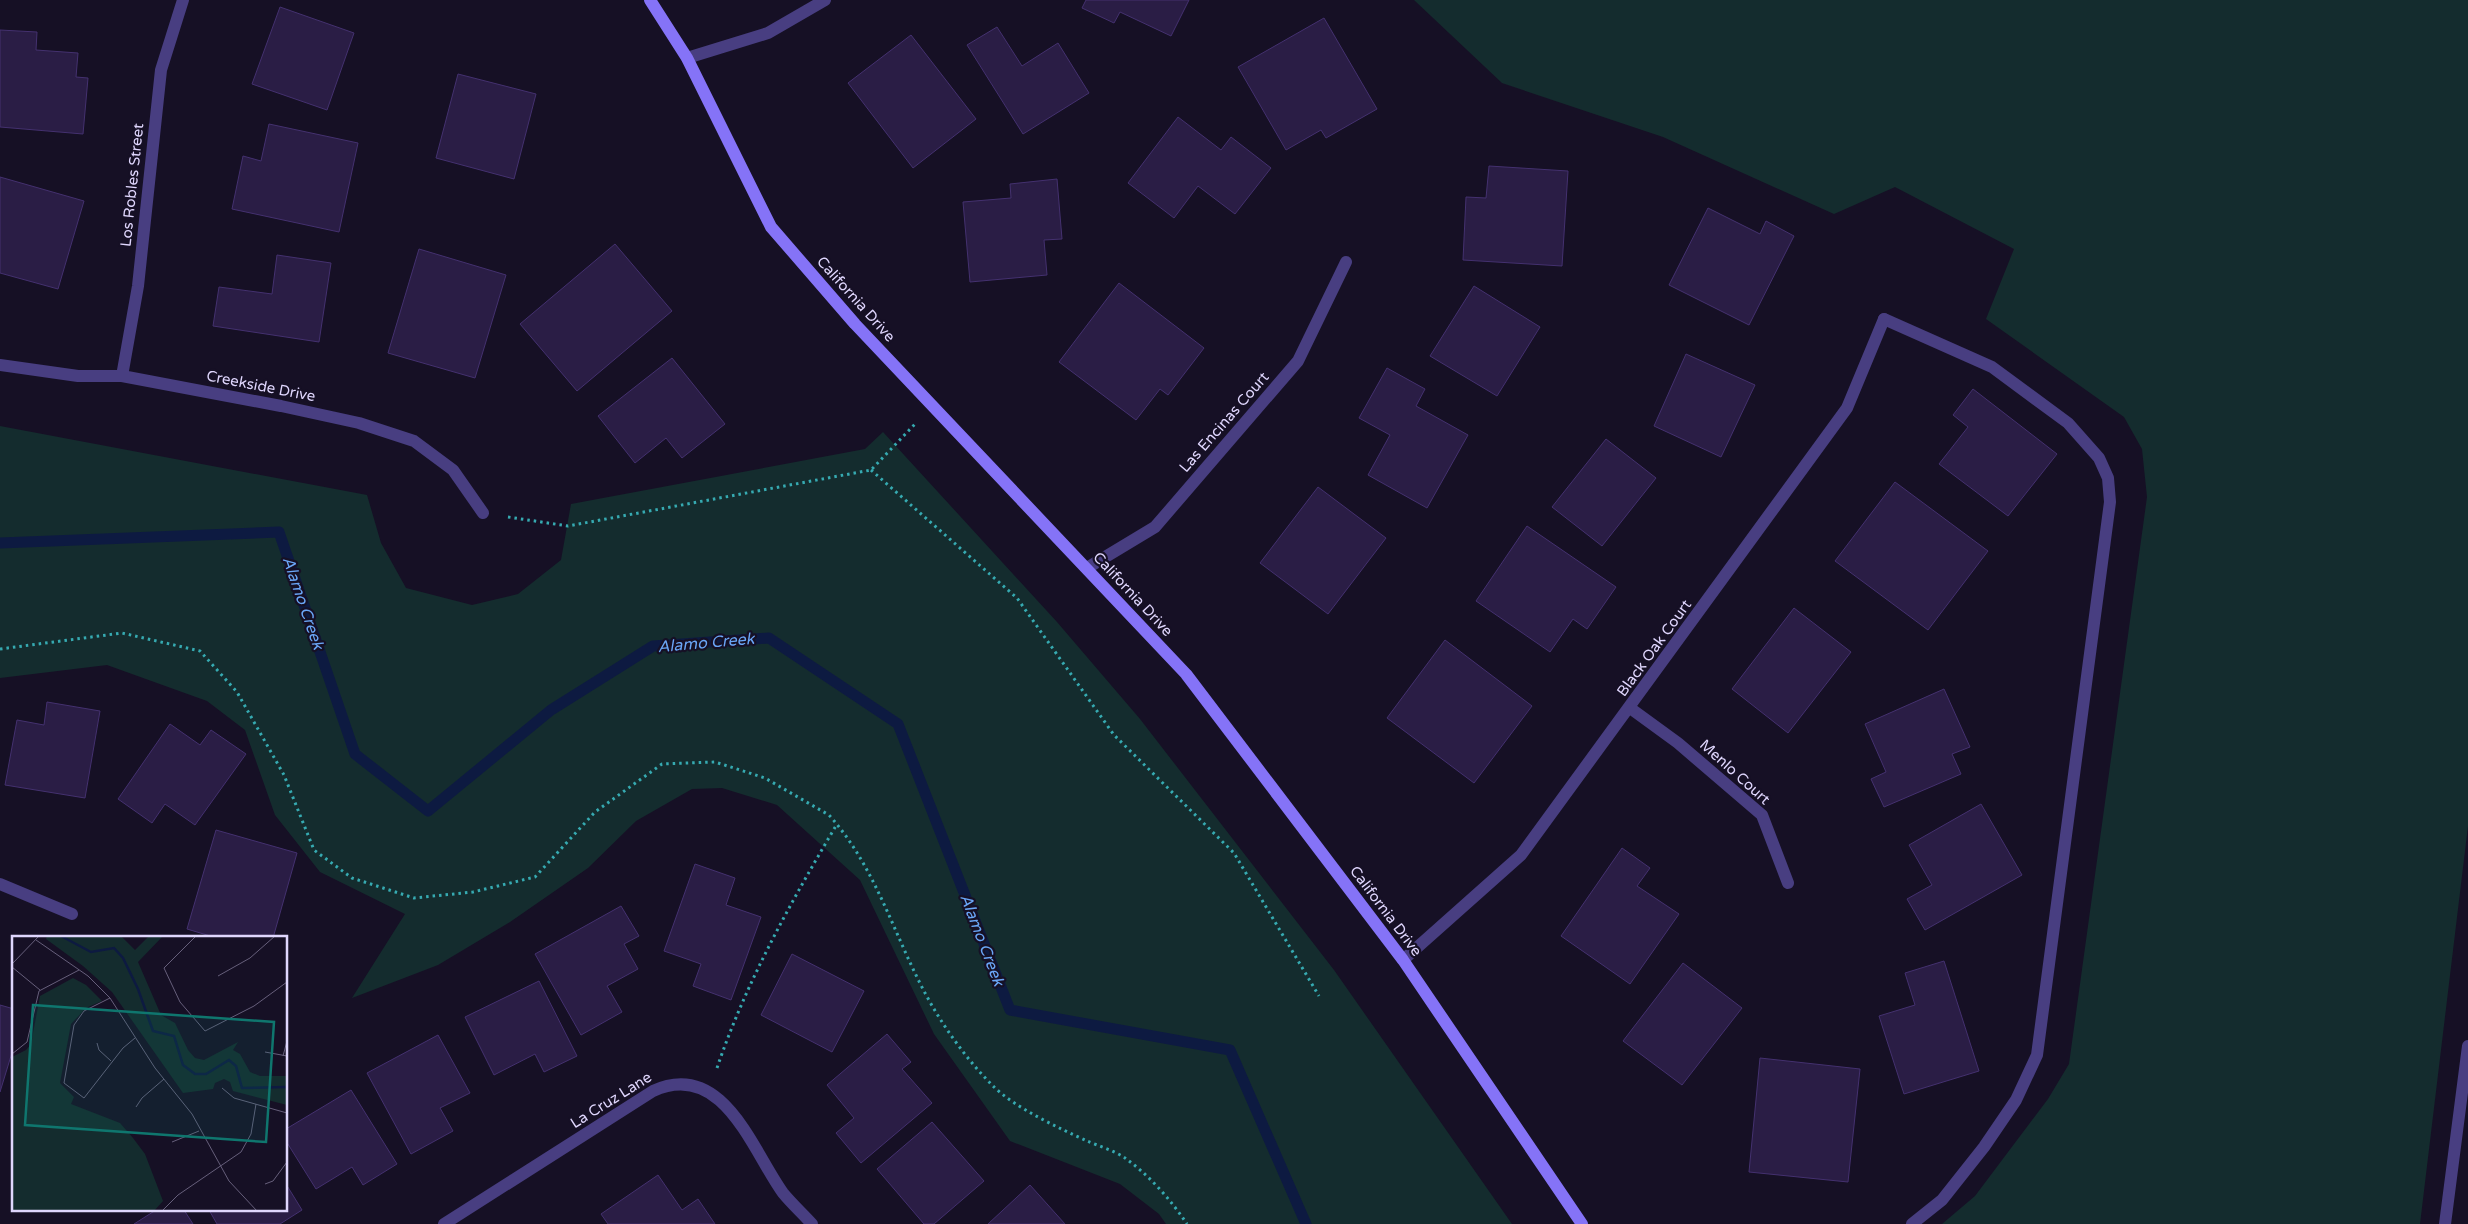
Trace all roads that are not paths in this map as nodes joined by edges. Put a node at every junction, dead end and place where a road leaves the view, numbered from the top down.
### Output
1 (183, 0) edge
2 (650, 0) edge
3 (825, 0) edge
4 (687, 58) junction
5 (1346, 262) dead end
6 (0, 365) edge
7 (122, 376) junction
8 (483, 513) road end
9 (1087, 568) junction
10 (1630, 708) junction
11 (1788, 883) dead end
12 (0, 884) edge
13 (72, 914) dead end
14 (1403, 960) junction
15 (2468, 1046) edge
16 (444, 1224) edge
17 (812, 1224) edge
18 (1582, 1224) edge
19 (1912, 1224) edge
20 (2445, 1224) edge

1 - 7 street, Los Robles Street
2 - 4 street, California Drive
3 - 4 street
4 - 9 street, California Drive
5 - 9 street, Las Encinas Court
6 - 7 street, Creekside Drive
7 - 8 street, Creekside Drive
9 - 14 street, California Drive
10 - 11 street, Menlo Court
10 - 14 street, Black Oak Court
10 - 19 street, Black Oak Court
12 - 13 street
14 - 18 street, California Drive
15 - 20 street
16 - 17 street, La Cruz Lane

